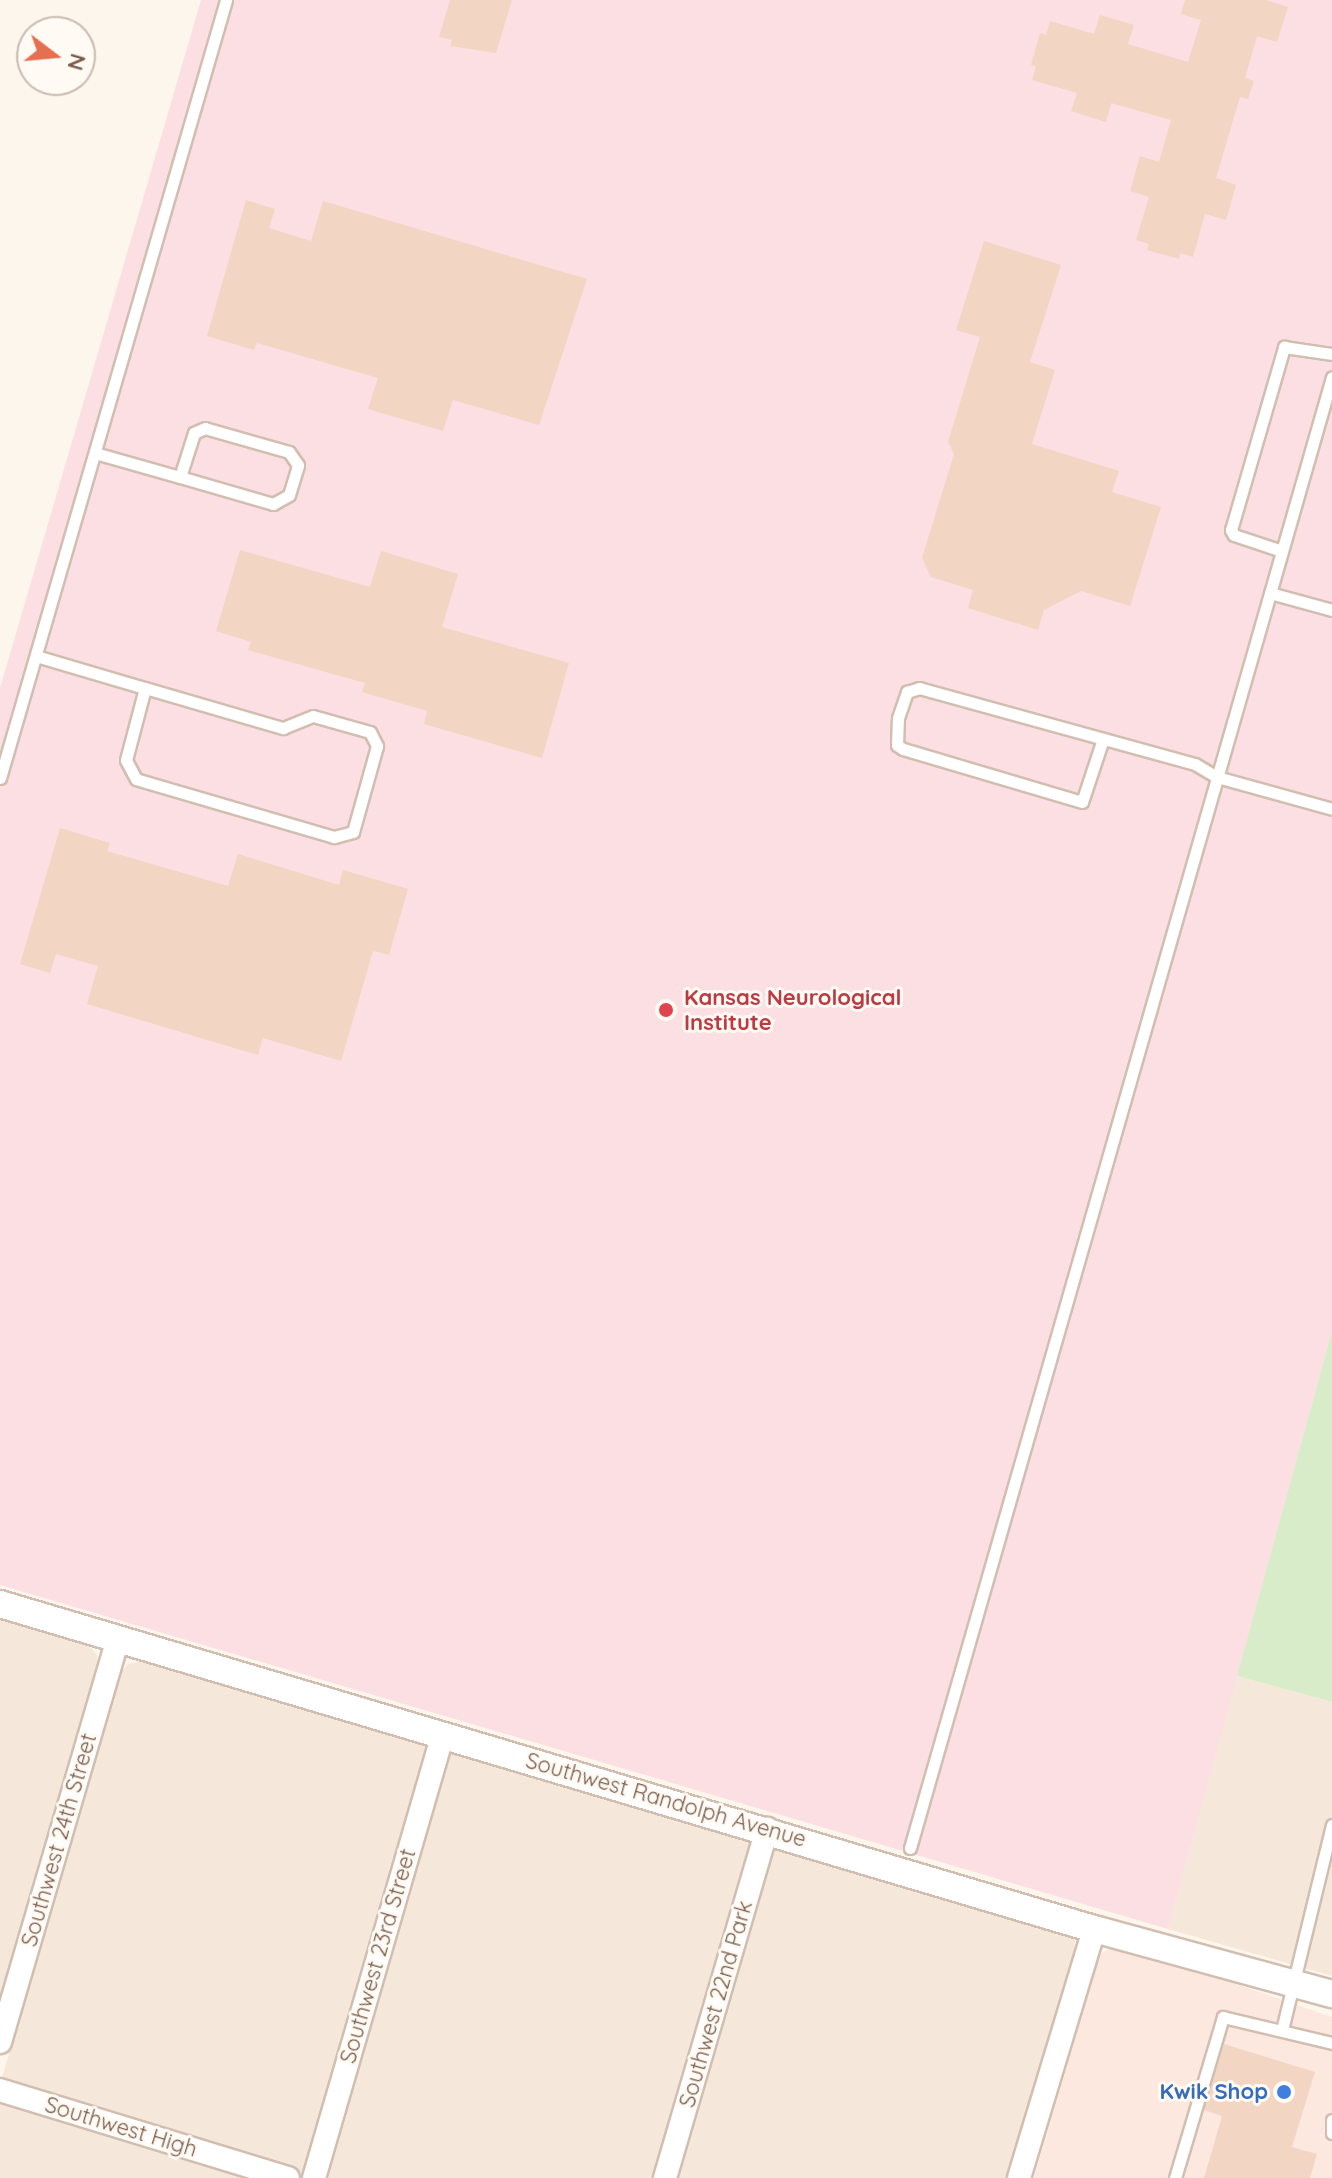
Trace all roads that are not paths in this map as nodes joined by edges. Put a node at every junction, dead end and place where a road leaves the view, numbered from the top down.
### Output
1 (226, 0) edge
2 (1332, 354) edge
3 (1332, 377) edge
4 (95, 453) junction
5 (180, 477) junction
6 (1282, 551) junction
7 (1270, 593) junction
8 (1332, 610) edge
9 (36, 656) junction
10 (145, 688) junction
11 (1103, 739) junction
12 (0, 777) edge
13 (1217, 777) junction
14 (1332, 809) edge
15 (0, 1604) edge
16 (118, 1639) junction
17 (443, 1734) junction
18 (1332, 1825) edge
19 (767, 1829) junction
20 (910, 1848) dead end
21 (1094, 1929) junction
22 (1294, 1984) junction
23 (1332, 1994) edge
24 (1282, 2030) junction
25 (0, 2042) edge
26 (1332, 2043) edge
27 (0, 2090) edge
28 (1332, 2120) edge
29 (1332, 2133) edge
30 (288, 2178) edge
31 (314, 2178) edge
32 (665, 2178) edge
33 (1019, 2178) edge
34 (1175, 2178) edge

1 - 4 lane
2 - 6 lane
3 - 6 lane
4 - 5 lane
4 - 9 lane
5 - 5 lane
6 - 7 lane
7 - 8 lane
7 - 13 lane
9 - 10 lane
9 - 12 lane
10 - 10 lane
11 - 11 lane
11 - 13 lane
13 - 14 lane
13 - 20 lane
15 - 16 street, Southwest Randolph Avenue
16 - 17 street, Southwest Randolph Avenue
16 - 25 street, Southwest 24th Street
17 - 19 street, Southwest Randolph Avenue
17 - 31 street, Southwest 23rd Street
18 - 22 lane
19 - 21 street, Southwest Randolph Avenue
19 - 32 street, Southwest 22nd Park
21 - 22 street, Southwest Randolph Avenue
21 - 33 street
22 - 23 street, Southwest Randolph Avenue
22 - 24 lane
24 - 26 lane
24 - 34 lane
27 - 30 street, Southwest High
28 - 29 lane

